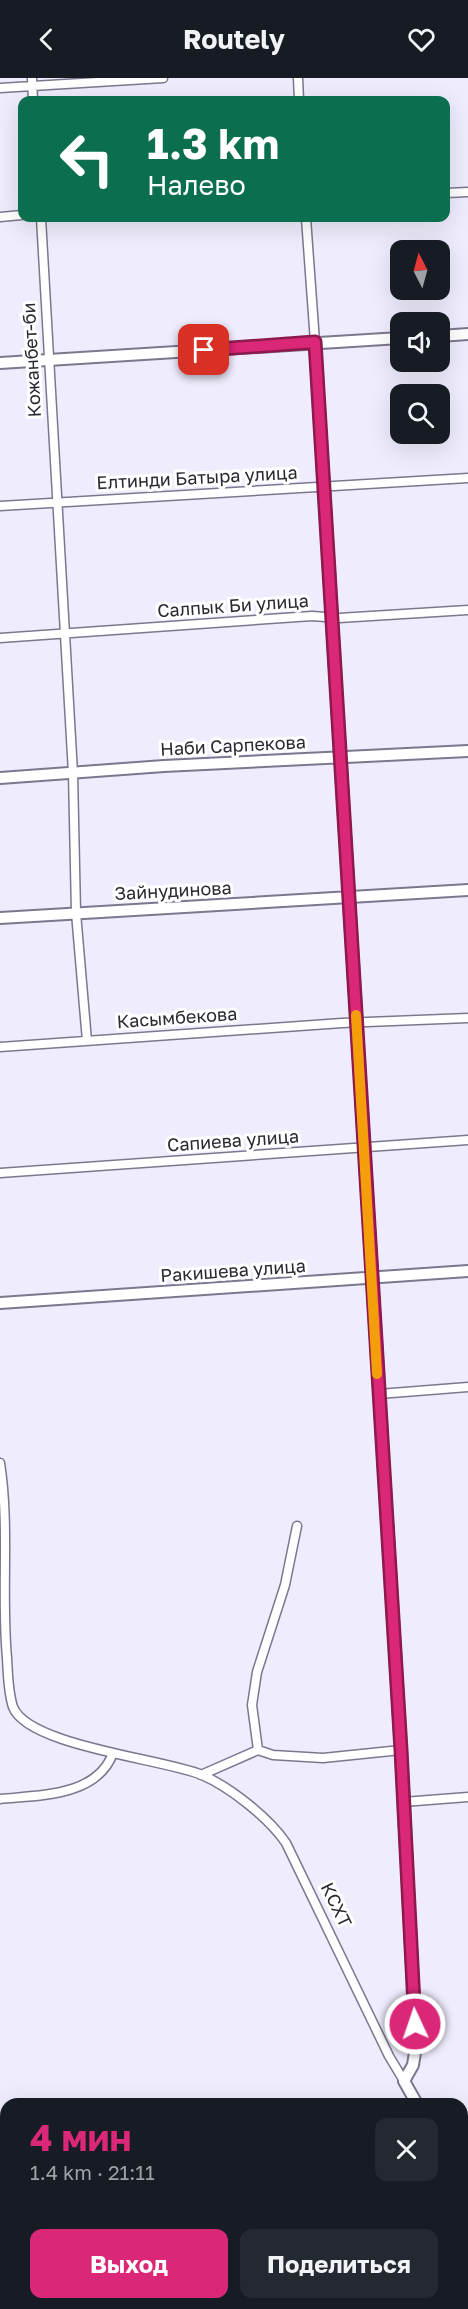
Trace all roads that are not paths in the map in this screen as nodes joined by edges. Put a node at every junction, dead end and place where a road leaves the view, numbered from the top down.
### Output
1 (163, 78) edge
2 (298, 78) edge
3 (32, 82) edge
4 (0, 88) edge
5 (299, 96) edge
6 (468, 192) edge
7 (450, 194) edge
8 (18, 215) edge
9 (0, 217) edge
10 (41, 222) edge
11 (306, 222) edge
12 (468, 334) edge
13 (450, 335) edge
14 (390, 338) edge
15 (315, 342) junction
16 (49, 360) junction
17 (0, 363) edge
18 (468, 478) edge
19 (322, 488) junction
20 (55, 502) junction
21 (0, 506) edge
22 (468, 610) edge
23 (332, 617) junction
24 (63, 634) junction
25 (0, 638) edge
26 (468, 751) edge
27 (339, 757) junction
28 (73, 773) junction
29 (0, 778) edge
30 (468, 890) edge
31 (348, 896) junction
32 (76, 913) junction
33 (0, 918) edge
34 (468, 1018) edge
35 (357, 1023) junction
36 (87, 1041) junction
37 (0, 1047) edge
38 (468, 1140) edge
39 (364, 1147) junction
40 (0, 1173) edge
41 (468, 1271) edge
42 (370, 1278) junction
43 (0, 1303) edge
44 (468, 1387) edge
45 (379, 1394) junction
46 (0, 1463) edge
47 (297, 1526) dead end
48 (3, 1639) edge
49 (258, 1750) junction
50 (401, 1750) junction
51 (113, 1753) junction
52 (201, 1774) junction
53 (468, 1797) edge
54 (0, 1799) edge
55 (403, 1802) junction
56 (404, 2081) junction
57 (414, 2098) edge

1 - 3 street
2 - 5 street
3 - 4 street
6 - 7 street
8 - 9 street
10 - 16 street, Кожанбет-би
11 - 15 street
12 - 13 street
14 - 15 street
15 - 16 street
15 - 19 street
16 - 17 street
16 - 20 street, Кожанбет-би
18 - 19 street, Елтинди Батыра улица
19 - 20 street, Елтинди Батыра улица
19 - 23 street
20 - 21 street, Елтинди Батыра улица
20 - 24 street, Кожанбет-би
22 - 23 street, Салпык Би улица
23 - 24 street, Салпык Би улица
23 - 27 street
24 - 25 street, Салпык Би улица
24 - 28 street, Кожанбет-би
26 - 27 street, Наби Сарпекова
27 - 28 street, Наби Сарпекова
27 - 31 street
28 - 29 street, Наби Сарпекова
28 - 32 street, Кожанбет-би
30 - 31 street, Зайнудинова
31 - 32 street, Зайнудинова
31 - 35 street
32 - 33 street, Зайнудинова
32 - 36 street, Кожанбет-би
34 - 35 street, Касымбекова
35 - 36 street, Касымбекова
35 - 39 street
36 - 37 street, Касымбекова
38 - 39 street, Сапиева улица
39 - 40 street, Сапиева улица
39 - 42 street
41 - 42 street, Ракишева улица
42 - 43 street, Ракишева улица
42 - 45 street
44 - 45 street
45 - 50 street
46 - 48 street, КСХТ
47 - 49 street
48 - 51 street, КСХТ
49 - 50 street
49 - 52 street
50 - 55 street
51 - 52 street, КСХТ
51 - 54 street
52 - 56 street, КСХТ
53 - 55 street
55 - 56 street
56 - 57 street

